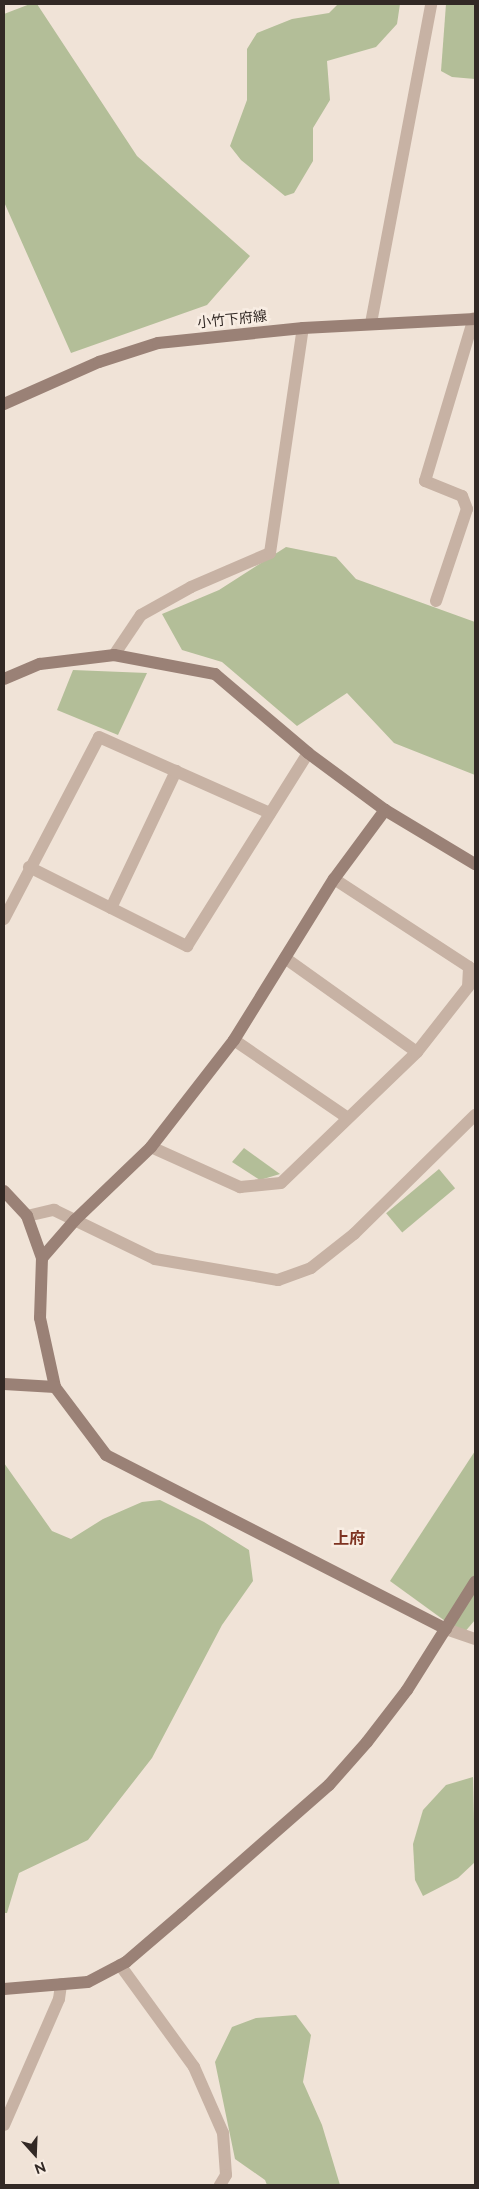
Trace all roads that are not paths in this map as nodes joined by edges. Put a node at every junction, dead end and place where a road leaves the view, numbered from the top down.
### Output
1 (431, 4) edge
2 (474, 318) edge
3 (371, 322) junction
4 (302, 328) junction
5 (4, 404) edge
6 (436, 601) dead end
7 (114, 655) junction
8 (4, 678) edge
9 (308, 753) junction
10 (176, 771) junction
11 (384, 810) junction
12 (270, 813) junction
13 (475, 864) edge
14 (29, 867) junction
15 (334, 879) junction
16 (111, 908) junction
17 (4, 919) edge
18 (285, 958) junction
19 (234, 1040) junction
20 (417, 1052) junction
21 (475, 1114) edge
22 (348, 1118) junction
23 (151, 1148) junction
24 (4, 1191) edge
25 (26, 1216) junction
26 (75, 1220) junction
27 (42, 1258) junction
28 (4, 1384) edge
29 (55, 1387) junction
30 (475, 1582) edge
31 (446, 1629) junction
32 (475, 1639) edge
33 (120, 1965) junction
34 (61, 1984) junction
35 (4, 1989) edge
36 (4, 2125) edge
37 (220, 2185) edge

1 - 3 street
2 - 3 street, 小竹下府線
2 - 6 street
3 - 4 street, 小竹下府線
4 - 5 street, 小竹下府線
4 - 7 street
7 - 8 street
7 - 9 street
9 - 11 street
9 - 12 street
10 - 12 street
10 - 14 street
10 - 16 street
11 - 13 street
11 - 15 street
12 - 16 street
14 - 16 street
14 - 17 street
15 - 18 street
15 - 20 street
18 - 19 street
18 - 20 street
19 - 22 street
19 - 23 street
20 - 22 street
21 - 26 street
22 - 23 street
23 - 26 street
24 - 25 street
25 - 26 street
25 - 27 street
26 - 27 street
27 - 29 street
28 - 29 street
29 - 31 street
30 - 31 street
31 - 32 street
31 - 33 street
33 - 34 street
33 - 37 street
34 - 35 street
34 - 36 street

